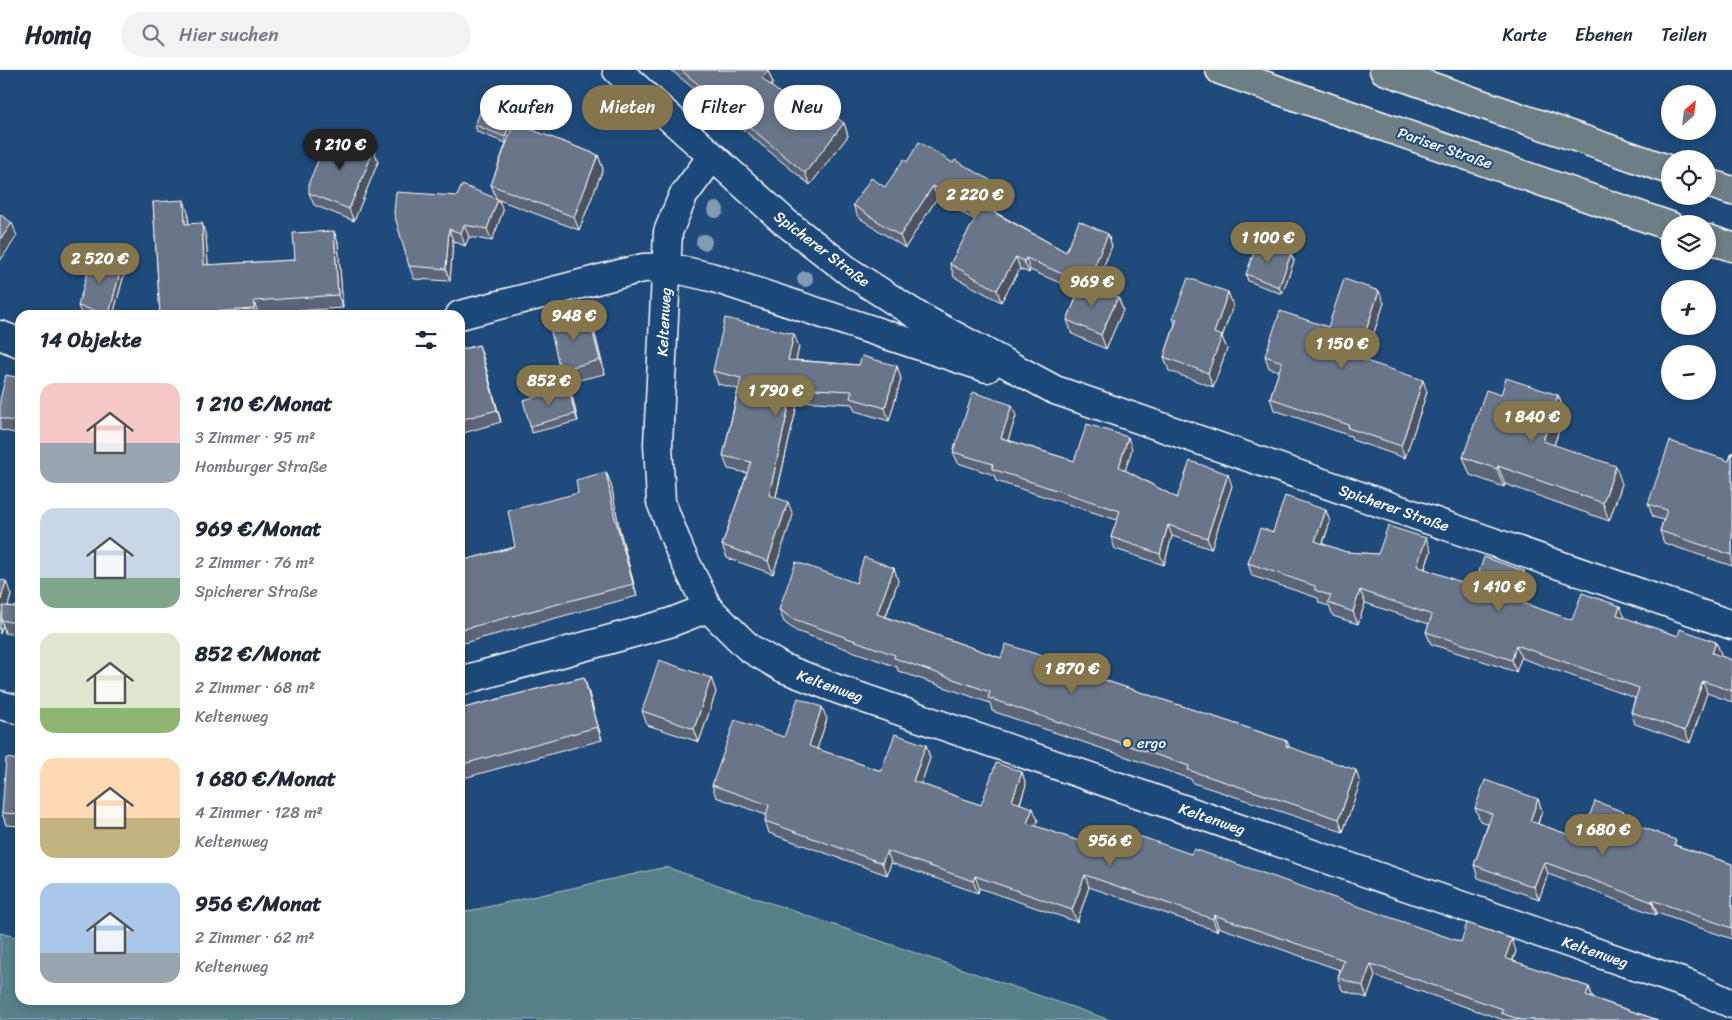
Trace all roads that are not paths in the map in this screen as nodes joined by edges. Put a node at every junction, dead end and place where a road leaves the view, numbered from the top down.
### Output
1 (617, 70) edge
2 (1220, 70) edge
3 (1384, 70) edge
4 (711, 158) junction
5 (1661, 167) edge
6 (1716, 185) edge
7 (1732, 191) edge
8 (1661, 223) edge
9 (1716, 242) edge
10 (1732, 247) edge
11 (667, 267) junction
12 (465, 314) edge
13 (0, 335) edge
14 (15, 341) edge
15 (1055, 390) junction
16 (708, 608) junction
17 (1732, 625) edge
18 (465, 680) edge
19 (0, 705) edge
20 (15, 709) edge
21 (1732, 1004) edge

1 - 4 street, Spicherer Straße
2 - 8 main road, Pariser Straße
3 - 5 main road
4 - 11 street, Keltenweg
4 - 15 street, Spicherer Straße
6 - 7 main road
9 - 10 main road
11 - 12 street, Spicherer Straße
11 - 15 street, Spicherer Straße
11 - 16 street, Keltenweg
13 - 14 street
15 - 17 street, Spicherer Straße
16 - 18 street
16 - 21 street, Keltenweg
19 - 20 street

